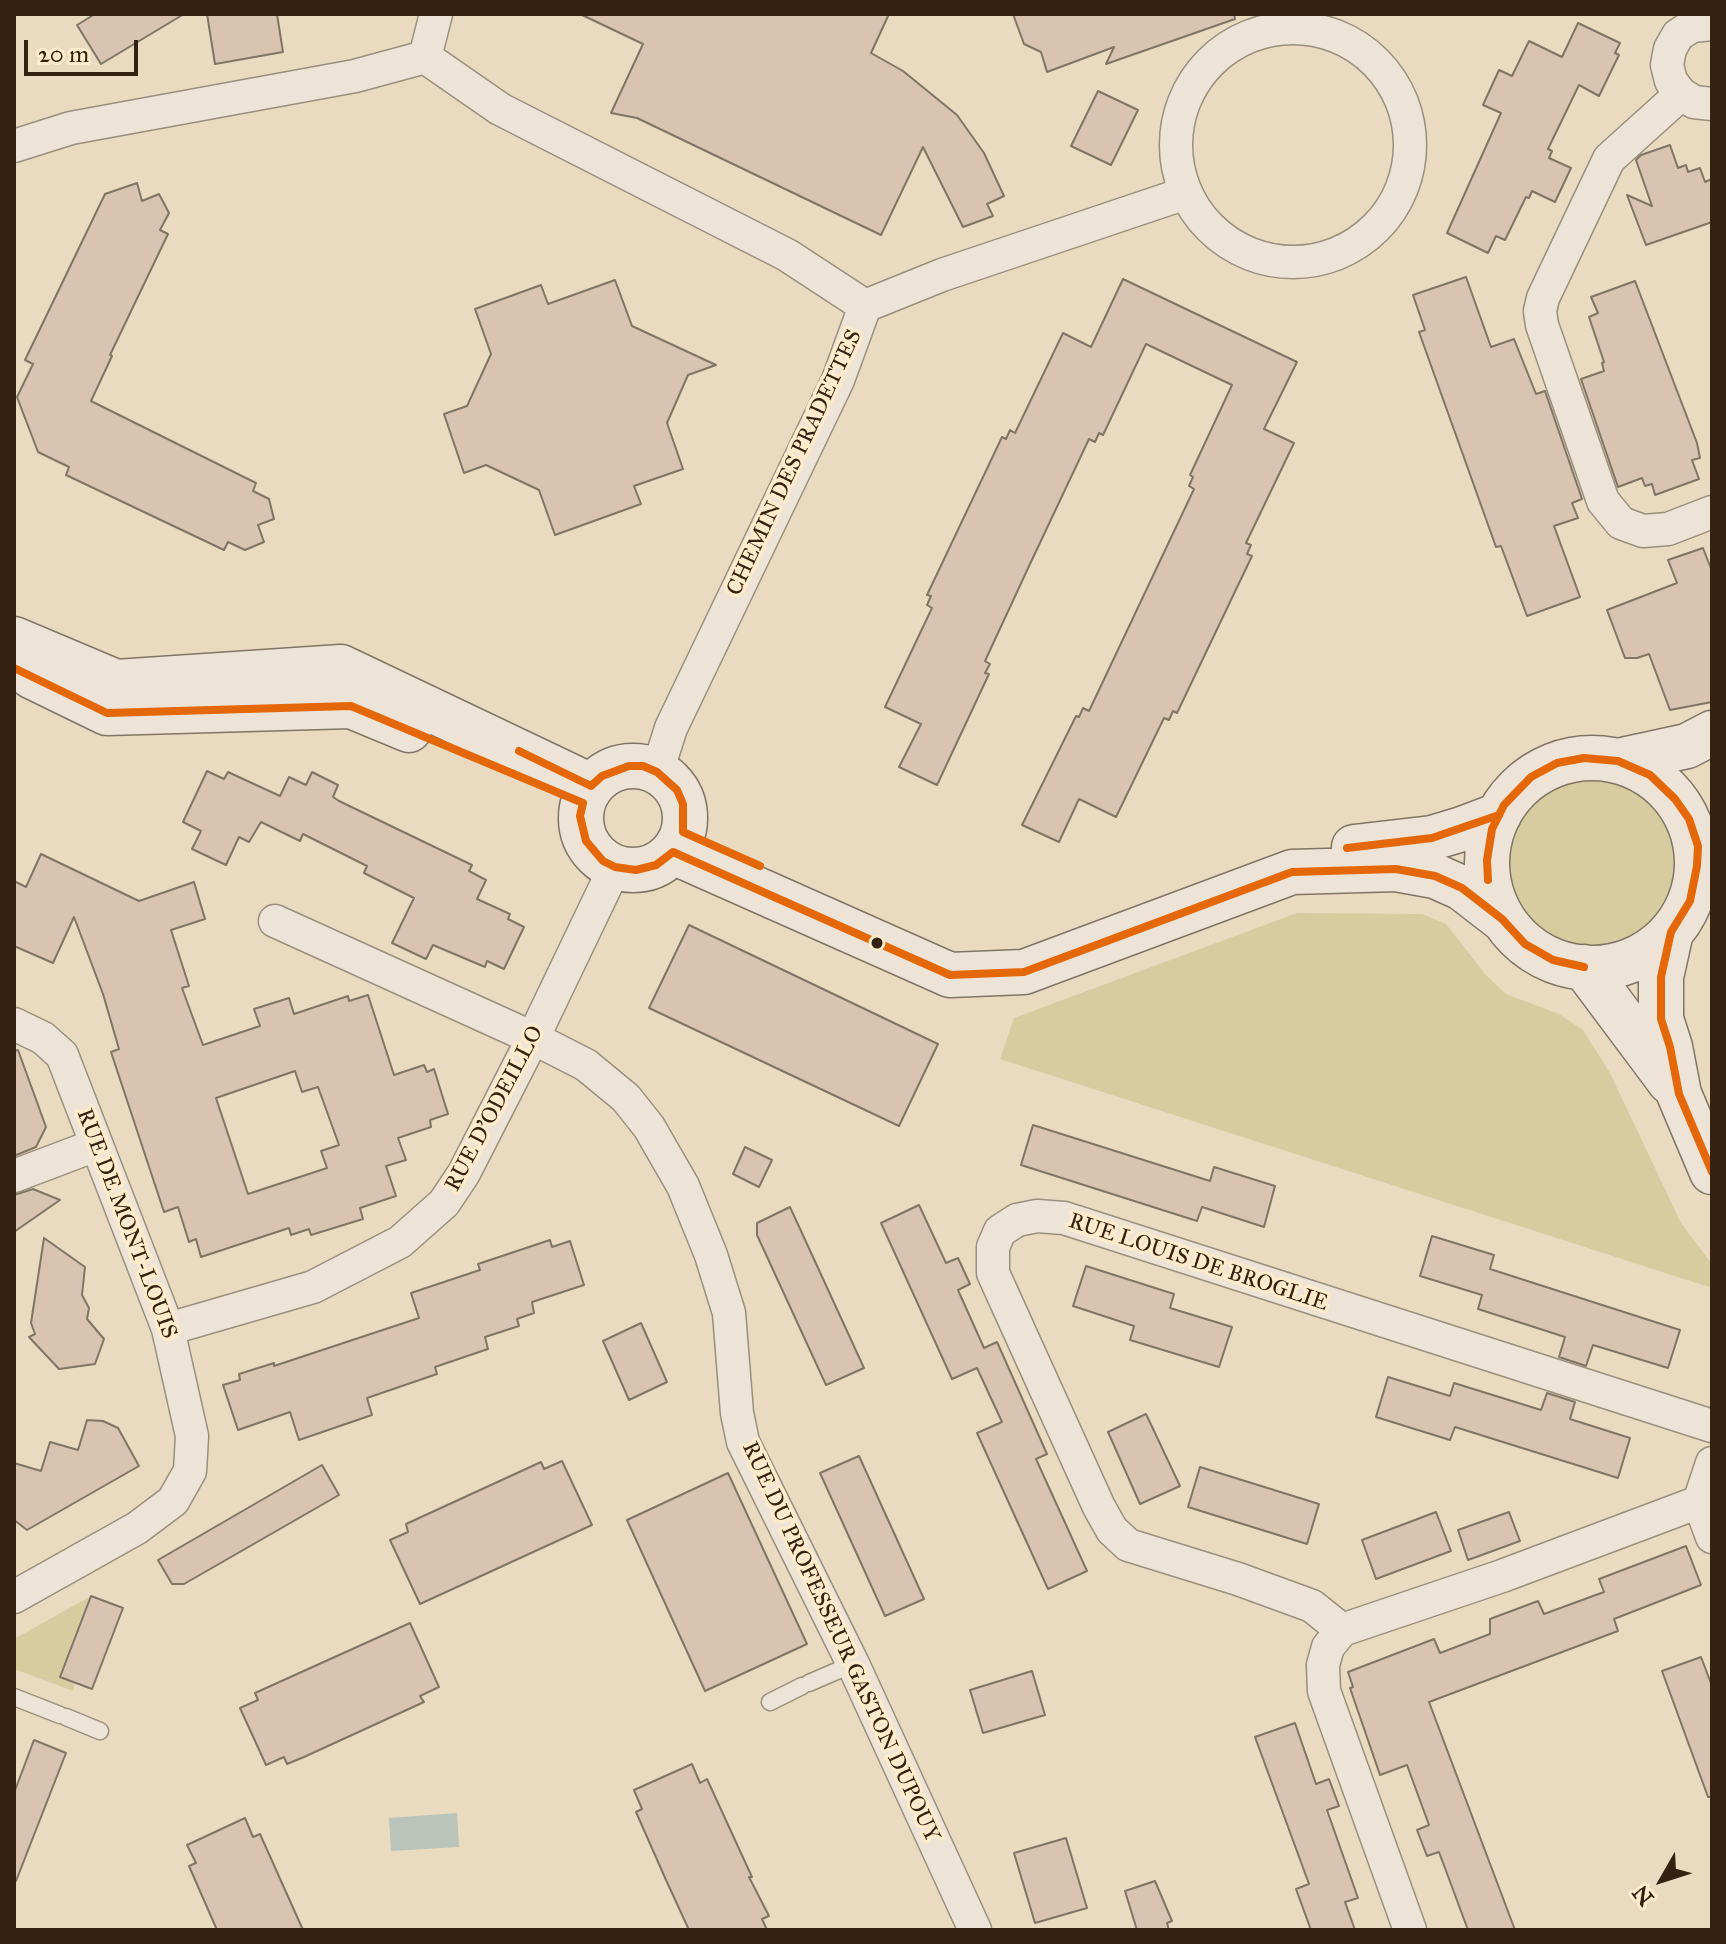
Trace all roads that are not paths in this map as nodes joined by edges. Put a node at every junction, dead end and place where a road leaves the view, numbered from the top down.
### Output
1 (436, 14) edge
2 (1712, 24) edge
3 (425, 57) junction
4 (1681, 94) junction
5 (1712, 104) edge
6 (14, 146) edge
7 (1186, 193) junction
8 (865, 306) junction
9 (1712, 512) edge
10 (14, 639) edge
11 (14, 668) edge
12 (1712, 733) edge
13 (1618, 761) junction
14 (657, 772) junction
15 (587, 794) junction
16 (1499, 815) junction
17 (1705, 826) edge
18 (678, 842) junction
19 (615, 867) junction
20 (1502, 919) junction
21 (275, 921) dead end
22 (1671, 932) junction
23 (1584, 967) junction
24 (14, 1024) edge
25 (533, 1038) junction
26 (1679, 1094) junction
27 (96, 1145) junction
28 (1712, 1172) edge
29 (14, 1176) edge
30 (168, 1329) junction
31 (1712, 1426) edge
32 (1712, 1463) edge
33 (1699, 1502) junction
34 (1712, 1537) edge
35 (14, 1597) edge
36 (1342, 1630) junction
37 (853, 1664) junction
38 (14, 1697) edge
39 (770, 1702) dead end
40 (100, 1731) dead end
41 (975, 1930) edge
42 (1410, 1930) edge

1 - 3 street
2 - 4 street
3 - 6 street
3 - 8 street, CHEMIN DES PRADETTES
4 - 5 street
4 - 9 street
7 - 7 street
7 - 8 street
8 - 14 street, CHEMIN DES PRADETTES
10 - 15 street
11 - 15 street
12 - 13 street
13 - 16 street
13 - 17 street
14 - 15 street
14 - 18 street
15 - 19 street
16 - 18 street
16 - 20 street
17 - 22 street
18 - 19 street
18 - 20 street
19 - 25 street, RUE D'ODEILLO
20 - 23 street
21 - 25 street, RUE DU PROFESSEUR GASTON DUPOUY
22 - 23 street
22 - 26 street
23 - 26 street
24 - 27 street, RUE DE MONT-LOUIS
25 - 30 street, RUE D'ODEILLO
25 - 37 street, RUE DU PROFESSEUR GASTON DUPOUY
26 - 28 street
27 - 29 street
27 - 30 street, RUE DE MONT-LOUIS
30 - 35 street, RUE DE MONT-LOUIS
31 - 36 street, RUE LOUIS DE BROGLIE
32 - 33 street
33 - 34 street
33 - 36 street
36 - 42 street
37 - 39 lane
37 - 41 street, RUE DU PROFESSEUR GASTON DUPOUY
38 - 40 lane

